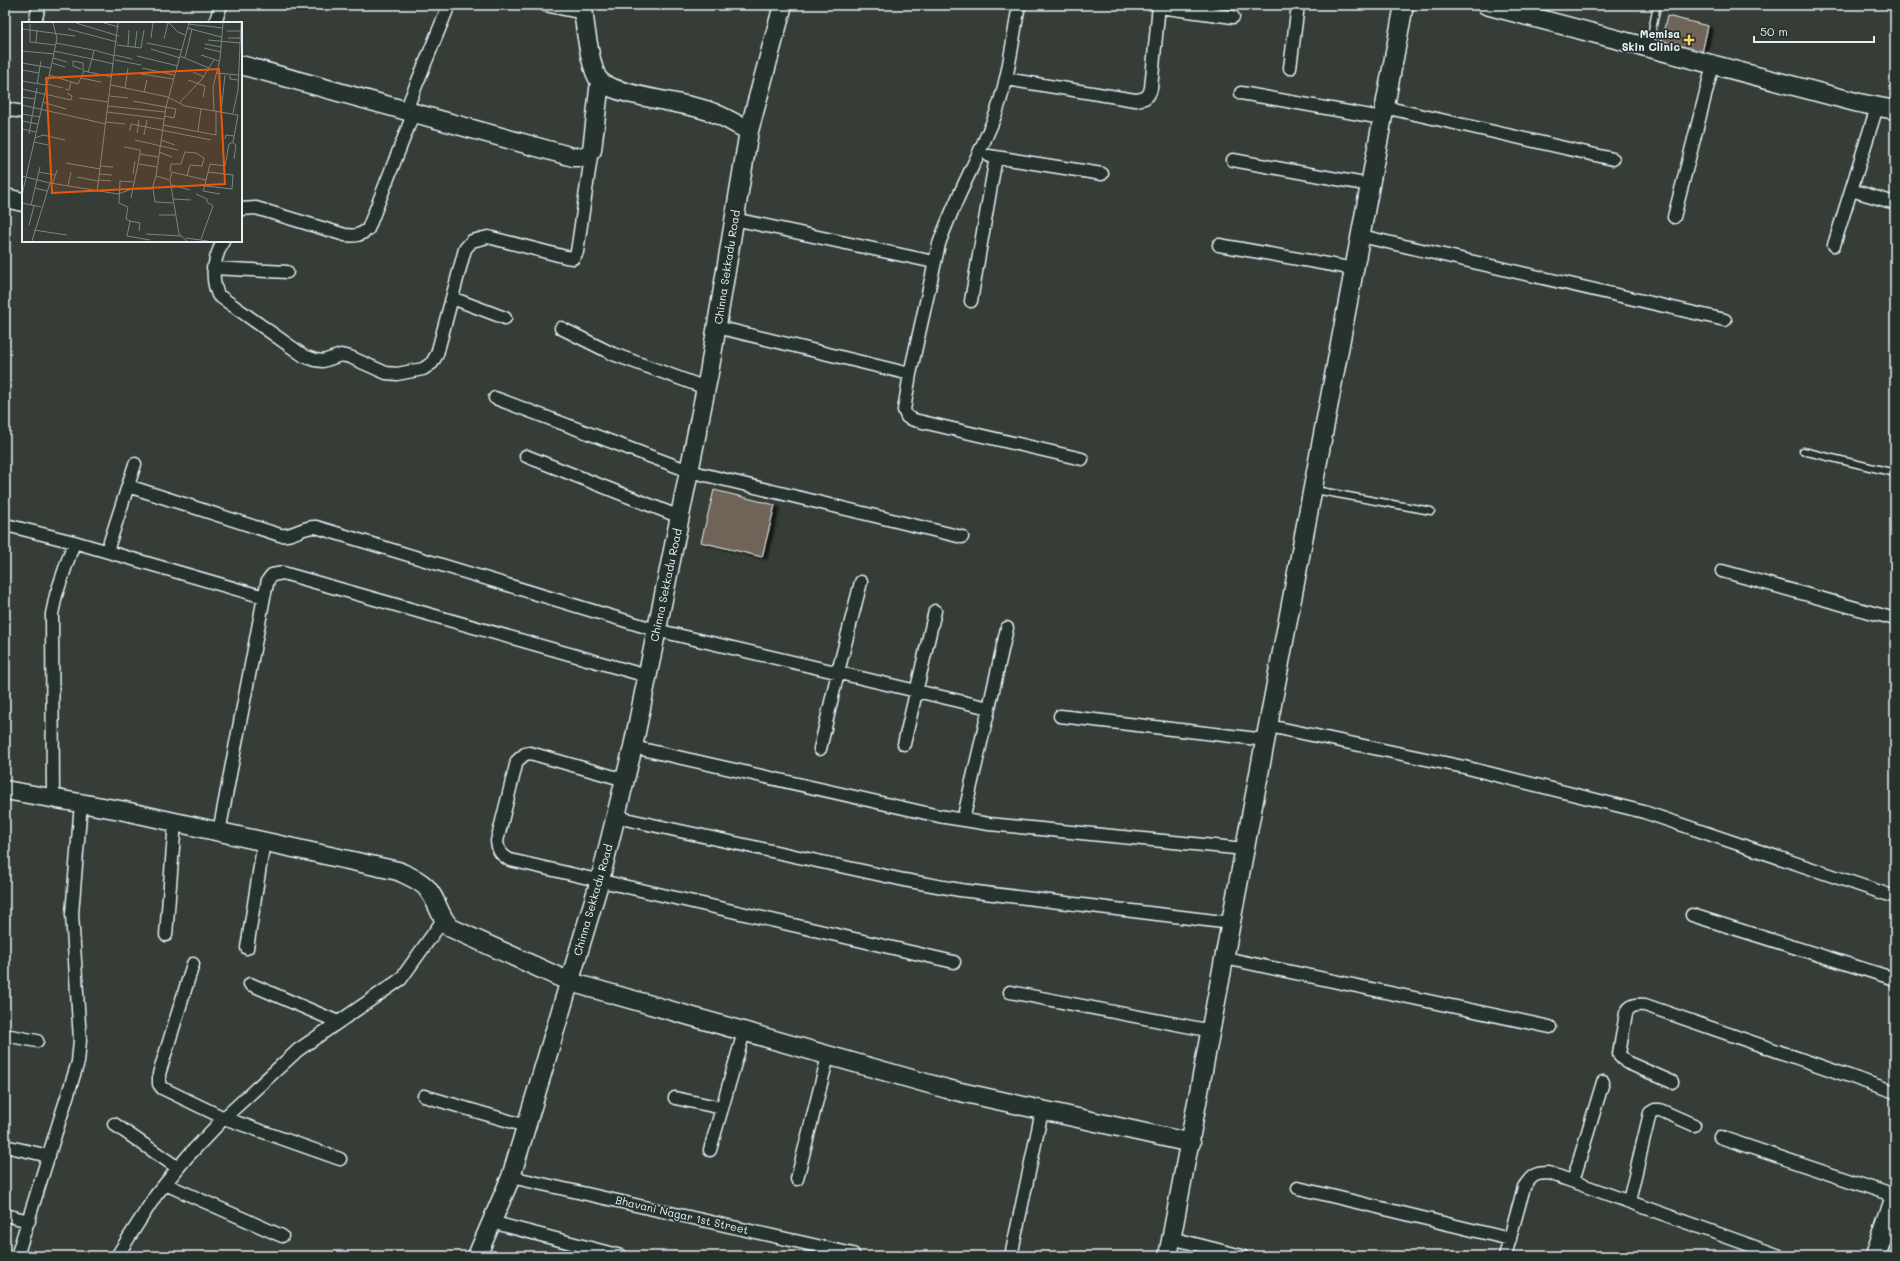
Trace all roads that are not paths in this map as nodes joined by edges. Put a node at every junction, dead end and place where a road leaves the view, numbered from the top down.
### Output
1 (39, 5) edge
2 (221, 5) edge
3 (449, 5) edge
4 (545, 5) edge
5 (783, 5) edge
6 (1018, 5) edge
7 (1298, 5) edge
8 (1404, 5) edge
9 (1486, 5) edge
10 (1658, 5) edge
11 (1159, 6) edge
12 (583, 9) edge
13 (1233, 18) dead end
14 (35, 22) edge
15 (215, 22) edge
16 (1648, 48) junction
17 (242, 64) edge
18 (1713, 65) junction
19 (1290, 68) dead end
20 (1006, 79) junction
21 (600, 81) junction
22 (1241, 93) dead end
23 (1877, 107) junction
24 (5, 108) edge
25 (1895, 110) edge
26 (410, 111) junction
27 (22, 112) edge
28 (1383, 113) junction
29 (749, 131) junction
30 (592, 150) junction
31 (978, 154) junction
32 (996, 157) junction
33 (1613, 159) dead end
34 (1234, 160) dead end
35 (1102, 174) dead end
36 (1370, 185) junction
37 (1851, 190) junction
38 (5, 198) edge
39 (22, 202) edge
40 (1895, 203) edge
41 (242, 209) edge
42 (1674, 217) dead end
43 (734, 219) junction
44 (1361, 236) junction
45 (222, 242) edge
46 (1834, 245) dead end
47 (1219, 246) dead end
48 (934, 262) junction
49 (213, 268) junction
50 (1355, 269) junction
51 (287, 272) dead end
52 (452, 298) junction
53 (971, 301) dead end
54 (505, 318) dead end
55 (1725, 320) dead end
56 (717, 327) junction
57 (561, 328) dead end
58 (910, 374) junction
59 (706, 388) junction
60 (495, 398) dead end
61 (1803, 452) dead end
62 (526, 456) dead end
63 (1082, 459) dead end
64 (135, 464) dead end
65 (689, 471) junction
66 (1895, 474) edge
67 (128, 486) junction
68 (1314, 489) junction
69 (1431, 511) dead end
70 (680, 517) junction
71 (6, 525) edge
72 (962, 537) dead end
73 (74, 542) junction
74 (107, 551) junction
75 (1722, 571) dead end
76 (861, 582) dead end
77 (264, 597) junction
78 (935, 611) dead end
79 (1895, 619) edge
80 (1008, 628) dead end
81 (656, 630) junction
82 (838, 672) junction
83 (647, 676) junction
84 (917, 691) junction
85 (990, 708) junction
86 (1060, 716) dead end
87 (1268, 733) junction
88 (904, 744) dead end
89 (633, 746) junction
90 (820, 749) dead end
91 (625, 780) junction
92 (5, 790) edge
93 (53, 798) junction
94 (81, 803) junction
95 (616, 817) junction
96 (964, 820) junction
97 (175, 822) junction
98 (219, 832) junction
99 (264, 842) junction
100 (1245, 849) junction
101 (600, 880) junction
102 (1895, 897) edge
103 (1692, 915) dead end
104 (443, 920) junction
105 (1231, 923) junction
106 (166, 935) dead end
107 (247, 948) dead end
108 (1225, 958) junction
109 (954, 962) dead end
110 (193, 964) dead end
111 (1895, 979) edge
112 (570, 982) junction
113 (250, 984) dead end
114 (1010, 992) dead end
115 (338, 1022) junction
116 (1550, 1027) dead end
117 (1212, 1031) junction
118 (744, 1032) junction
119 (5, 1035) edge
120 (37, 1041) dead end
121 (828, 1056) junction
122 (1603, 1082) dead end
123 (1672, 1082) dead end
124 (1895, 1092) edge
125 (424, 1096) dead end
126 (676, 1098) dead end
127 (722, 1108) junction
128 (1042, 1111) junction
129 (224, 1118) junction
130 (114, 1124) dead end
131 (1694, 1125) dead end
132 (526, 1126) junction
133 (1720, 1138) dead end
134 (1191, 1143) junction
135 (5, 1146) edge
136 (710, 1150) dead end
137 (49, 1156) junction
138 (340, 1159) dead end
139 (178, 1168) junction
140 (511, 1177) junction
141 (797, 1179) dead end
142 (1573, 1181) junction
143 (165, 1184) junction
144 (1298, 1188) dead end
145 (1895, 1196) edge
146 (1629, 1201) junction
147 (5, 1215) edge
148 (29, 1221) junction
149 (491, 1222) junction
150 (282, 1236) dead end
151 (1172, 1238) junction
152 (1510, 1239) junction
153 (853, 1254) dead end
154 (18, 1256) edge
155 (116, 1256) edge
156 (477, 1256) edge
157 (621, 1256) edge
158 (1011, 1256) edge
159 (1168, 1256) edge
160 (1242, 1256) edge
161 (1505, 1256) edge
162 (1780, 1256) edge
163 (1876, 1256) edge

1 - 14 street
2 - 15 street
3 - 26 street
4 - 12 street
5 - 29 street, Chinna Sekkadu Road
6 - 20 street
7 - 19 street
8 - 28 street
9 - 16 street
10 - 16 lane
11 - 13 street
11 - 20 street
12 - 21 street
16 - 18 street
17 - 26 street
18 - 23 street
18 - 42 street
20 - 31 street
21 - 29 street
21 - 30 street
22 - 28 street
23 - 25 street
23 - 37 street
24 - 27 street
26 - 30 street
26 - 41 street
28 - 33 street
28 - 36 street
29 - 43 street, Chinna Sekkadu Road
30 - 52 street
31 - 32 street
31 - 48 street
32 - 35 street
32 - 53 street
34 - 36 street
36 - 44 street
37 - 40 street
37 - 46 street
38 - 39 street
43 - 48 street
43 - 56 street, Chinna Sekkadu Road
44 - 50 street
44 - 55 street
45 - 49 street
47 - 50 street
48 - 58 street
49 - 51 street
49 - 52 street
50 - 68 street
52 - 54 street
56 - 58 street
56 - 59 street, Chinna Sekkadu Road
57 - 59 street
58 - 63 street
59 - 65 street, Chinna Sekkadu Road
60 - 65 street
61 - 66 lane
62 - 70 street
64 - 67 street
65 - 70 street, Chinna Sekkadu Road
65 - 72 street
67 - 74 street
67 - 81 street
68 - 69 lane
68 - 87 street
70 - 81 street, Chinna Sekkadu Road
71 - 73 street
73 - 74 street
73 - 93 street
74 - 77 street
75 - 79 street
76 - 82 street
77 - 83 street
77 - 98 street
78 - 84 street
80 - 85 street
81 - 82 street
81 - 83 street, Chinna Sekkadu Road
82 - 84 street
82 - 90 street
83 - 89 street, Chinna Sekkadu Road
84 - 85 street
84 - 88 street
85 - 96 street
86 - 87 street
87 - 100 street
87 - 102 street
89 - 91 street, Chinna Sekkadu Road
89 - 96 street
91 - 95 street, Chinna Sekkadu Road
91 - 101 street
92 - 93 street
93 - 94 street
94 - 97 street
94 - 137 street
95 - 101 street, Chinna Sekkadu Road
95 - 105 street
96 - 100 street
97 - 98 street
97 - 106 street
98 - 99 street
99 - 104 street
99 - 107 street
100 - 105 street
101 - 109 street
101 - 112 street, Chinna Sekkadu Road
103 - 111 street
104 - 112 street
104 - 115 street
105 - 108 street
108 - 116 street
108 - 117 street
110 - 129 street
112 - 118 street
112 - 132 street, Chinna Sekkadu Road
113 - 115 street
114 - 117 street
115 - 129 street
117 - 134 street
118 - 121 street
118 - 127 street
119 - 120 street
121 - 128 street
121 - 141 street
122 - 142 street
123 - 124 street
125 - 132 street
126 - 127 street
127 - 136 street
128 - 134 street
128 - 158 street
129 - 138 street
129 - 139 street
130 - 139 street
131 - 146 street
132 - 140 street, Chinna Sekkadu Road
133 - 145 street
134 - 151 street
135 - 137 street
137 - 148 street
139 - 143 street
140 - 149 street, Chinna Sekkadu Road
140 - 153 street, Bhavani Nagar 1st Street
142 - 146 street
142 - 152 street
143 - 150 street
143 - 155 street
144 - 152 street
145 - 163 street
146 - 162 street
147 - 148 street
148 - 154 street
149 - 156 street, Chinna Sekkadu Road
149 - 157 street
151 - 159 street
151 - 160 street
152 - 161 street

